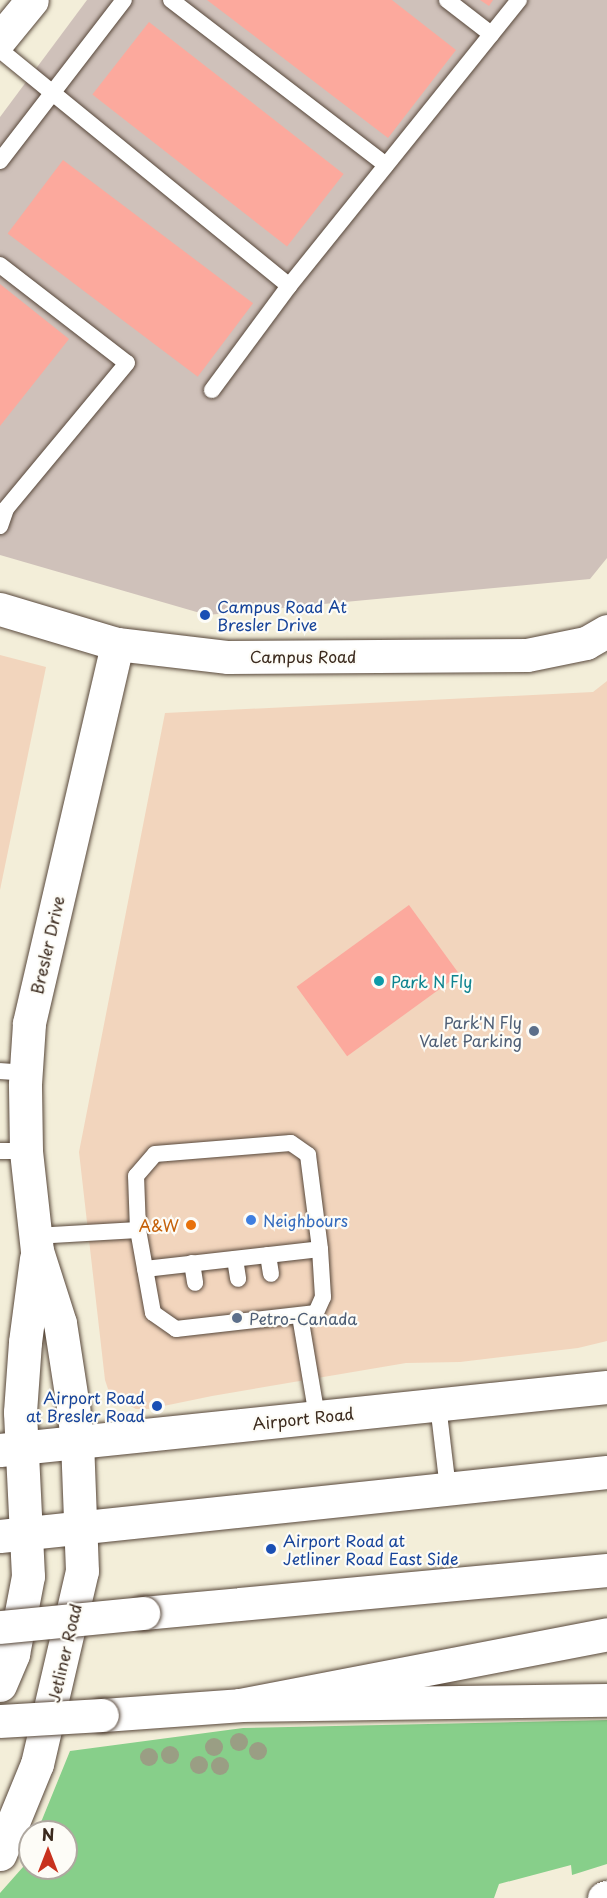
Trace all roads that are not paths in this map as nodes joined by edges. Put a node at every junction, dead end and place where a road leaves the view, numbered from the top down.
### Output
1 (32, 0) edge
2 (124, 0) edge
3 (171, 0) edge
4 (447, 0) edge
5 (519, 0) edge
6 (491, 34) junction
7 (0, 39) edge
8 (0, 50) edge
9 (51, 92) junction
10 (0, 161) edge
11 (386, 165) junction
12 (0, 265) edge
13 (289, 286) junction
14 (212, 390) dead end
15 (0, 525) edge
16 (0, 609) edge
17 (607, 631) edge
18 (117, 644) junction
19 (13, 1072) edge
20 (13, 1151) edge
21 (138, 1230) junction
22 (36, 1243) junction
23 (320, 1249) junction
24 (268, 1255) junction
25 (235, 1259) junction
26 (192, 1263) junction
27 (145, 1269) junction
28 (271, 1274) dead end
29 (238, 1280) dead end
30 (195, 1283) dead end
31 (300, 1316) junction
32 (607, 1387) edge
33 (438, 1405) junction
34 (317, 1416) junction
35 (77, 1443) junction
36 (11, 1449) edge
37 (607, 1472) edge
38 (447, 1489) junction
39 (80, 1528) junction
40 (13, 1535) edge
41 (607, 1570) edge
42 (0, 1627) edge
43 (607, 1634) edge
44 (0, 1685) edge
45 (607, 1700) edge
46 (240, 1705) junction
47 (0, 1721) edge
48 (0, 1854) edge

1 - 7 main road
2 - 9 lane
3 - 11 lane
4 - 6 lane
5 - 6 lane
6 - 11 lane
8 - 9 lane
9 - 10 lane
9 - 13 lane
11 - 13 lane
12 - 15 lane
13 - 14 lane
16 - 18 main road, Campus Road
17 - 18 main road, Campus Road
18 - 19 main road, Bresler Drive
19 - 20 main road, Bresler Drive
20 - 22 main road, Bresler Drive
21 - 22 lane
21 - 23 lane
21 - 27 lane
22 - 35 main road, Bresler Drive
22 - 36 main road, Bresler Drive
23 - 24 lane
23 - 31 lane
24 - 25 lane
24 - 28 lane
25 - 26 lane
25 - 29 lane
26 - 27 lane
26 - 30 lane
27 - 31 lane
31 - 34 lane
32 - 33 main road, Airport Road
33 - 34 main road, Airport Road
33 - 38 lane
34 - 35 main road, Airport Road
35 - 36 main road, Airport Road
35 - 39 main road, Jetliner Road
36 - 40 main road
37 - 38 main road
38 - 39 main road
39 - 40 main road
39 - 48 main road, Jetliner Road
40 - 44 main road
41 - 42 main road, bridge
43 - 46 main road
45 - 46 main road
46 - 47 main road, bridge

